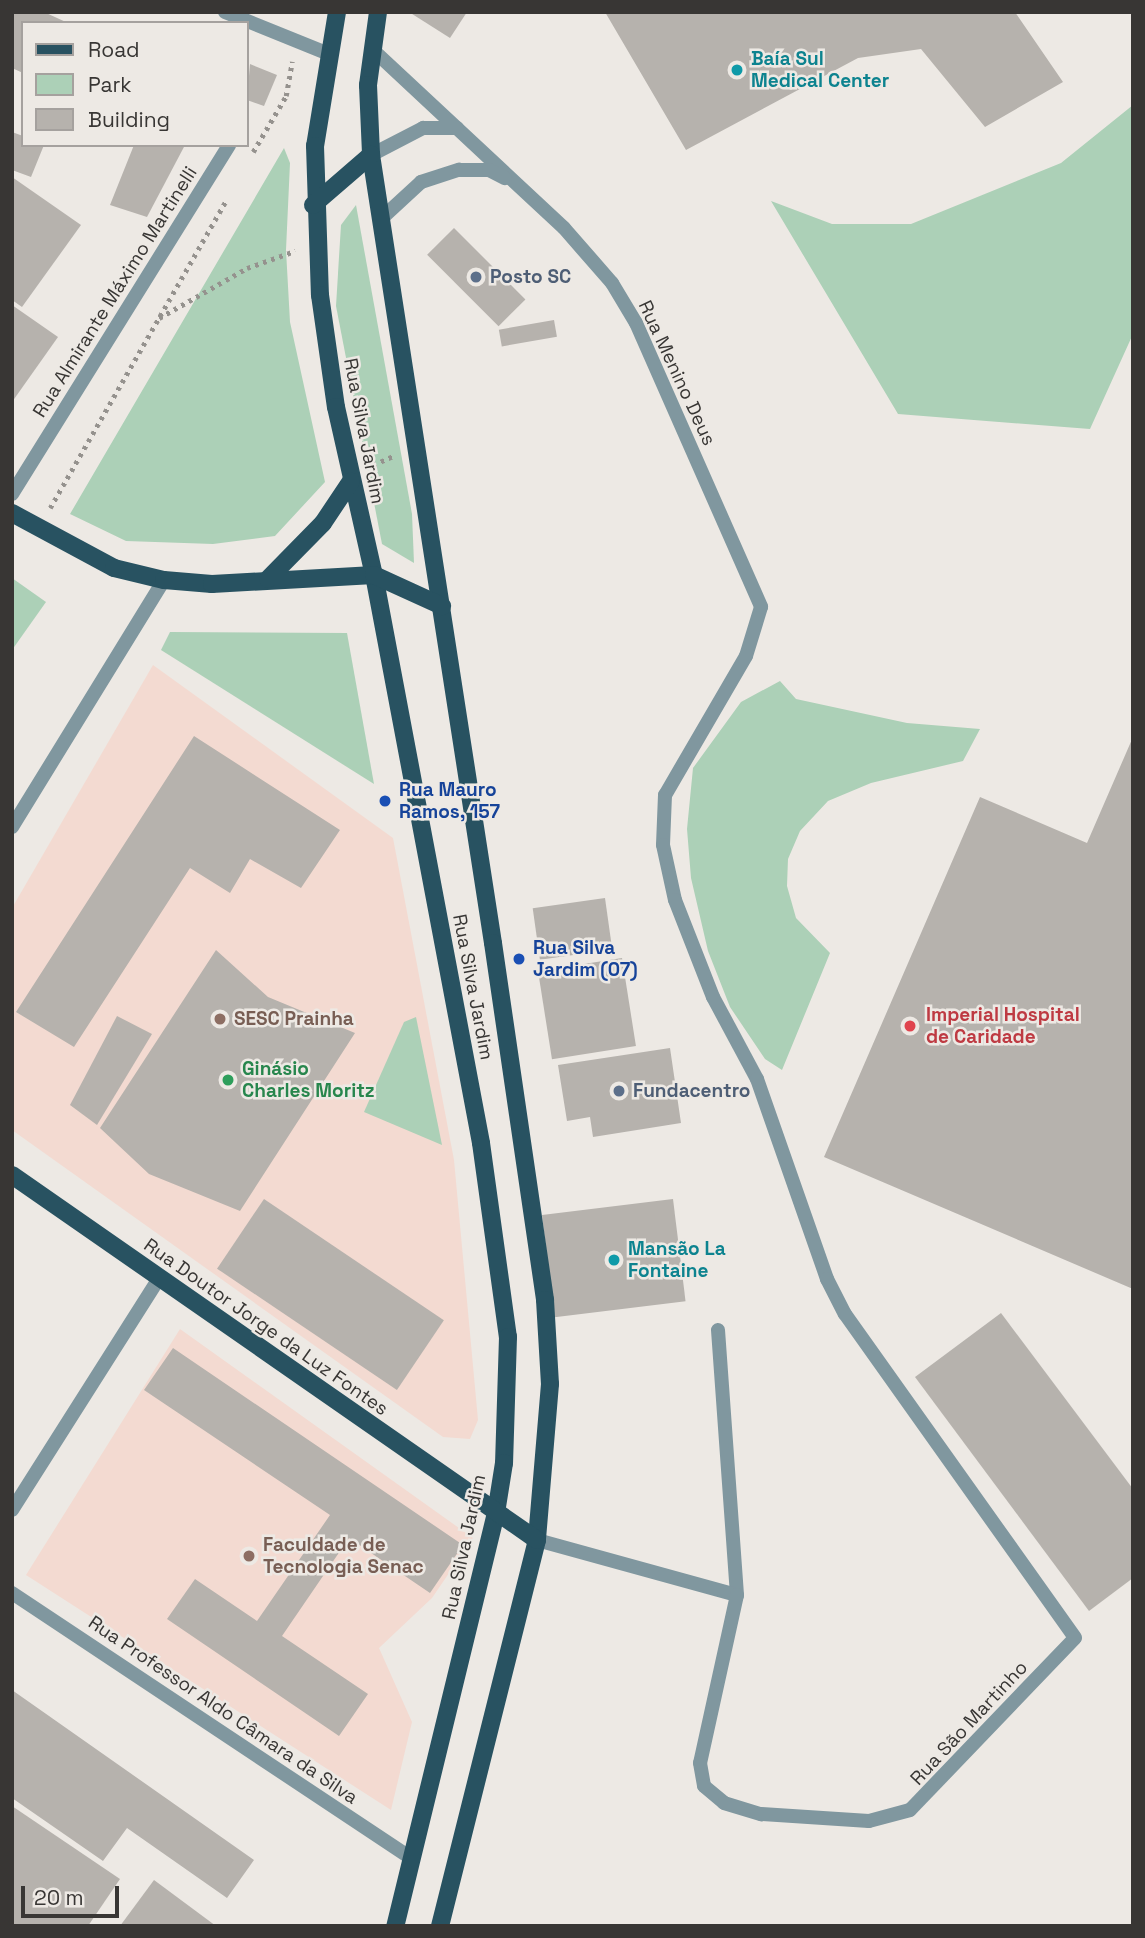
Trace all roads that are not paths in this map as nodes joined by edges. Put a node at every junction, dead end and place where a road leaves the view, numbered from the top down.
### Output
1 (225, 12) edge
2 (337, 12) edge
3 (378, 12) edge
4 (247, 21) edge
5 (248, 21) edge
6 (372, 49) junction
7 (329, 54) junction
8 (457, 128) junction
9 (228, 147) edge
10 (372, 155) junction
11 (516, 183) junction
12 (313, 205) junction
13 (382, 218) junction
14 (351, 481) junction
15 (12, 494) edge
16 (12, 513) edge
17 (374, 575) junction
18 (268, 579) junction
19 (164, 580) junction
20 (442, 606) junction
21 (12, 827) edge
22 (12, 1175) edge
23 (159, 1278) junction
24 (718, 1330) dead end
25 (12, 1510) edge
26 (496, 1513) junction
27 (537, 1539) junction
28 (12, 1593) edge
29 (737, 1595) junction
30 (1075, 1638) joint
31 (412, 1859) junction
32 (395, 1926) edge
33 (440, 1926) edge

1 - 4 street
2 - 7 main road, Rua Silva Jardim
3 - 6 main road, Rua Silva Jardim
5 - 7 street
6 - 8 street, Rua Menino Deus
6 - 10 main road, Rua Silva Jardim
7 - 12 main road, Rua Silva Jardim
8 - 10 street
8 - 11 street, Rua Menino Deus
9 - 15 street, Rua Almirante Máximo Martinelli
10 - 12 main road
10 - 13 main road, Rua Silva Jardim
11 - 13 street, Rua Menino Deus
11 - 30 street, Rua Menino Deus
12 - 14 main road, Rua Silva Jardim
13 - 20 main road, Rua Silva Jardim
14 - 17 main road, Rua Silva Jardim
14 - 18 main road
16 - 19 main road
17 - 18 main road
17 - 20 main road
17 - 26 main road, Rua Silva Jardim
18 - 19 main road
19 - 21 street
20 - 27 main road, Rua Silva Jardim
22 - 23 main road, Rua Doutor Jorge da Luz Fontes
23 - 25 street
23 - 26 main road, Rua Doutor Jorge da Luz Fontes
24 - 29 street, Rua São Martinho
26 - 27 main road, Rua Doutor Jorge da Luz Fontes
26 - 31 main road, Rua Silva Jardim
27 - 29 street
27 - 33 main road, Rua Silva Jardim
28 - 31 street, Rua Professor Aldo Câmara da Silva
29 - 30 street, Rua São Martinho
31 - 32 main road, Rua Silva Jardim

